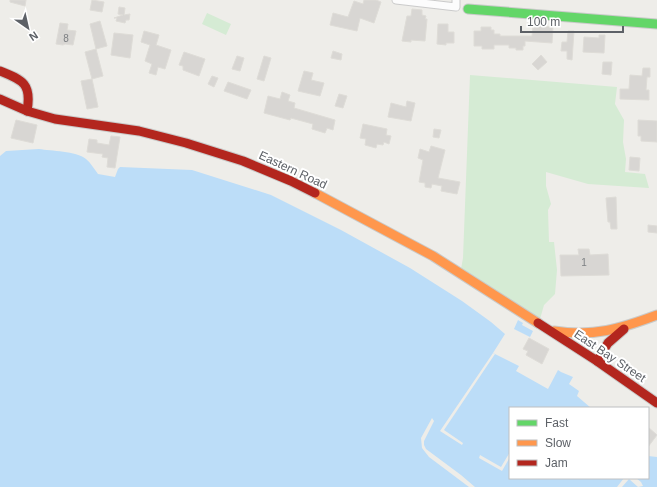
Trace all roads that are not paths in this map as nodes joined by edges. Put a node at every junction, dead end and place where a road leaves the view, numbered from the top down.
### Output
1 (396, 0) edge
2 (456, 4) edge
3 (468, 9) dead end
4 (657, 24) edge
5 (0, 71) edge
6 (0, 99) edge
7 (27, 111) junction
8 (657, 315) edge
9 (628, 326) junction
10 (549, 330) junction
11 (597, 361) junction
12 (657, 403) edge

1 - 2 street
3 - 4 main road
5 - 7 main road
6 - 7 main road, Eastern Road
7 - 10 main road, Eastern Road
8 - 9 main road
9 - 10 main road
9 - 11 main road
10 - 11 main road, East Bay Street
11 - 12 main road, East Bay Street

